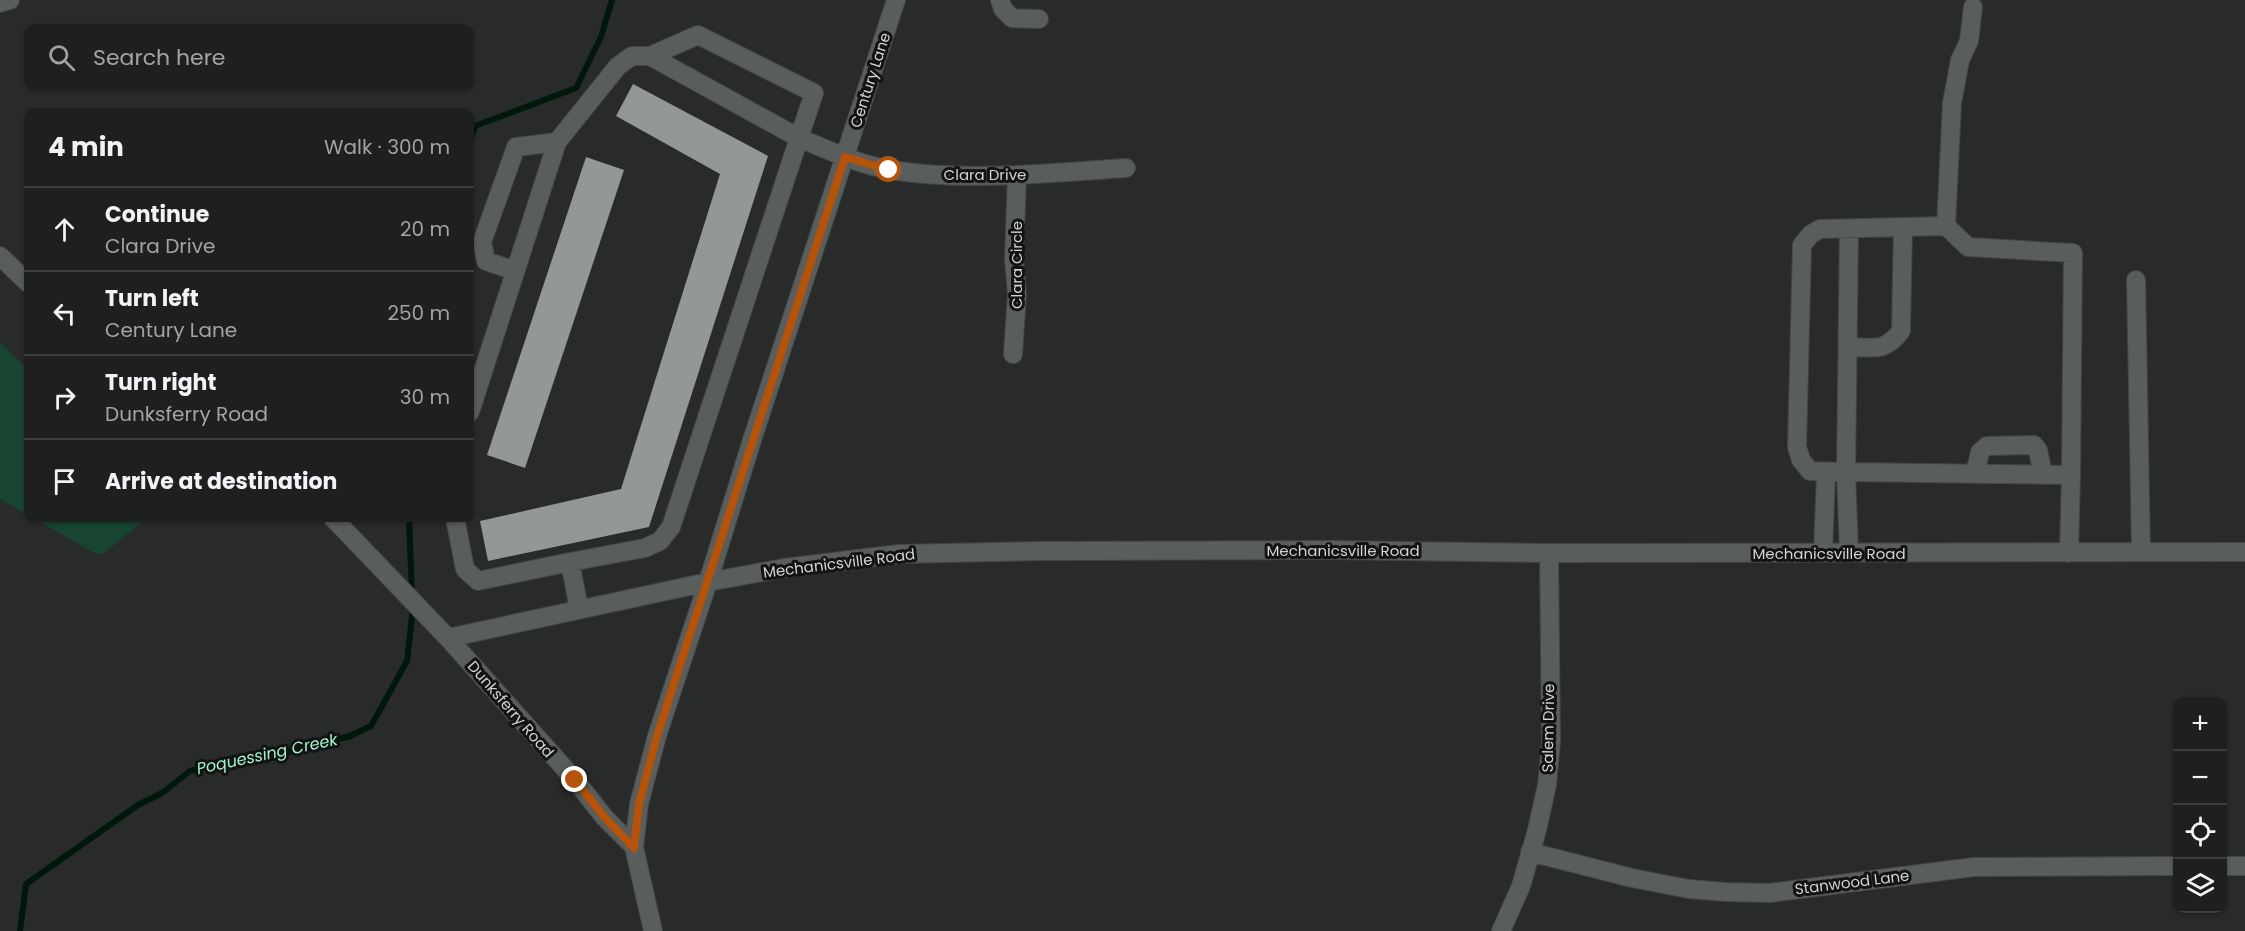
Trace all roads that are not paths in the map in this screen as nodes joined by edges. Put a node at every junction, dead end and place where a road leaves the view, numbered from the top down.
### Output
1 (10, 0) edge
2 (896, 0) edge
3 (1000, 0) edge
4 (0, 3) edge
5 (1973, 7) dead end
6 (1039, 19) dead end
7 (650, 56) junction
8 (799, 138) junction
9 (557, 142) junction
10 (845, 157) junction
11 (1126, 168) dead end
12 (1017, 175) junction
13 (1946, 226) junction
14 (1903, 227) junction
15 (1849, 229) junction
16 (0, 256) edge
17 (515, 271) junction
18 (24, 279) edge
19 (2136, 280) dead end
20 (1848, 347) junction
21 (1013, 354) dead end
22 (474, 399) edge
23 (1826, 472) junction
24 (1846, 472) junction
25 (1975, 474) junction
26 (2043, 475) junction
27 (2071, 476) junction
28 (337, 522) edge
29 (455, 522) edge
30 (2141, 552) junction
31 (2245, 552) edge
32 (1549, 553) junction
33 (1823, 553) junction
34 (1849, 553) junction
35 (2069, 553) junction
36 (570, 561) junction
37 (708, 582) junction
38 (579, 609) junction
39 (448, 638) junction
40 (634, 848) junction
41 (1530, 852) junction
42 (2173, 866) edge
43 (2227, 866) edge
44 (2245, 866) edge
45 (653, 931) edge
46 (1501, 931) edge

1 - 4 street
2 - 10 street, Century Lane
3 - 6 street
5 - 13 street
7 - 8 street, Clara Drive
7 - 8 street
7 - 9 street
8 - 10 street, Clara Drive
8 - 36 street
9 - 17 street
9 - 17 street
10 - 12 street, Clara Drive
10 - 37 street, Century Lane
11 - 12 street, Clara Drive
12 - 21 street, Clara Circle
13 - 14 street
13 - 27 street
14 - 15 street
14 - 20 street
15 - 20 street
15 - 23 street
16 - 18 street
17 - 22 street
19 - 30 street
20 - 24 street
23 - 24 street
23 - 33 street
24 - 25 street
24 - 34 street
25 - 26 street
25 - 26 street
26 - 27 street
27 - 35 street
28 - 39 street, Dunksferry Road
29 - 36 street
30 - 31 street, Mechanicsville Road
30 - 35 street, Mechanicsville Road
32 - 33 street, Mechanicsville Road
32 - 37 street, Mechanicsville Road
32 - 41 street, Salem Drive
33 - 34 street, Mechanicsville Road
34 - 35 street, Mechanicsville Road
36 - 38 street
37 - 38 street, Mechanicsville Road
37 - 40 street, Century Lane
38 - 39 street, Mechanicsville Road
39 - 40 street, Dunksferry Road
40 - 45 street
41 - 42 street, Stanwood Lane
41 - 46 street, Salem Drive
43 - 44 street

